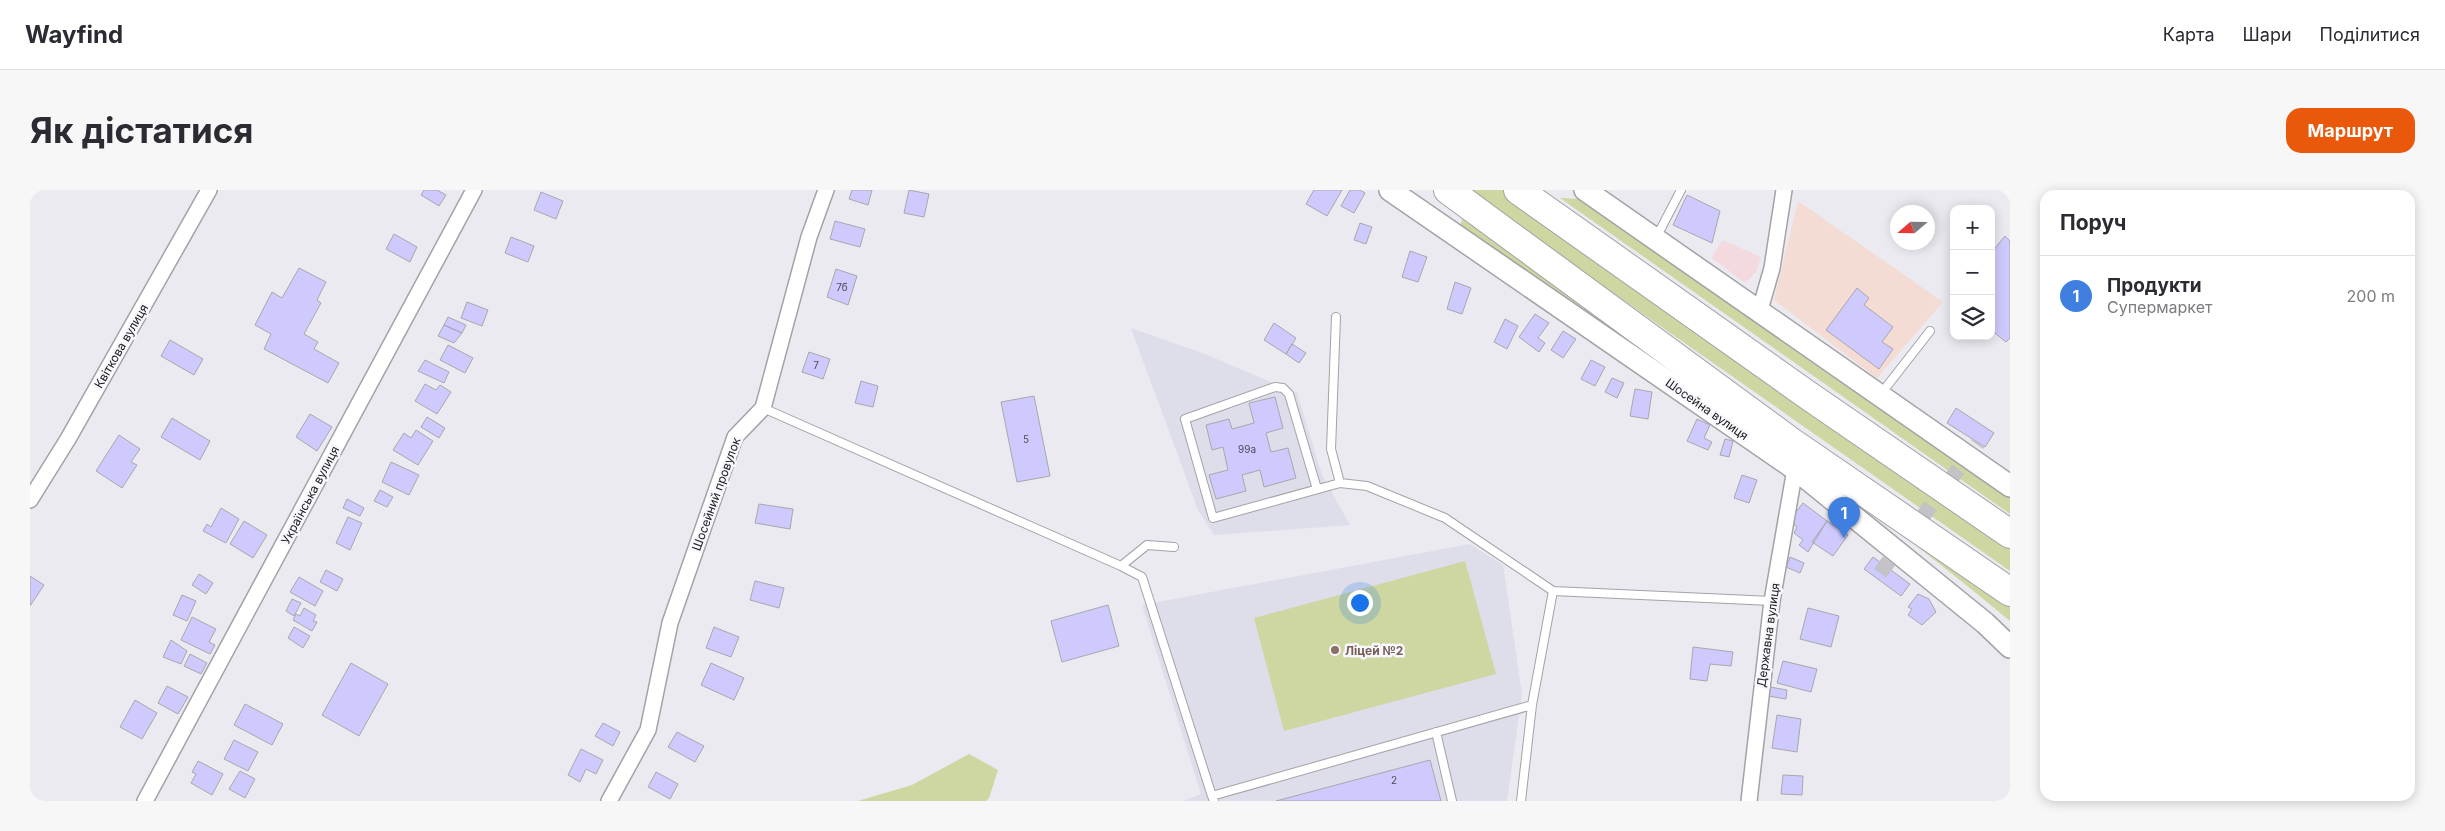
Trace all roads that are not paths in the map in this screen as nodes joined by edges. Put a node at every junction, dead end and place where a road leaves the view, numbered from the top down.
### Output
1 (209, 190) edge
2 (474, 190) edge
3 (826, 190) edge
4 (1390, 190) edge
5 (1448, 190) edge
6 (1518, 190) edge
7 (1585, 190) edge
8 (1681, 190) edge
9 (1784, 190) edge
10 (1656, 240) junction
11 (1760, 310) junction
12 (1336, 317) dead end
13 (1930, 331) dead end
14 (1879, 397) junction
15 (763, 408) junction
16 (1795, 469) junction
17 (1340, 483) junction
18 (2010, 486) edge
19 (1316, 489) junction
20 (30, 500) edge
21 (2010, 534) edge
22 (1174, 547) dead end
23 (1120, 566) junction
24 (1553, 591) junction
25 (2010, 592) edge
26 (1772, 601) junction
27 (2010, 647) edge
28 (1532, 705) junction
29 (1436, 732) junction
30 (1213, 798) edge
31 (145, 801) edge
32 (609, 801) edge
33 (1452, 801) edge
34 (1520, 801) edge
35 (1749, 801) edge

1 - 20 street, Квіткова вулиця
2 - 31 street, Українська вулиця
3 - 15 street, Шосейний провулок
4 - 16 street, Шосейна вулиця
5 - 25 highway
6 - 21 highway
7 - 10 street
8 - 10 lane
9 - 11 street
10 - 11 street
11 - 14 street
12 - 17 lane
13 - 14 lane
14 - 18 street
15 - 23 lane
15 - 32 street, Шосейний провулок
16 - 26 street, Державна вулиця
16 - 27 street, Шосейна вулиця
17 - 19 lane
17 - 24 lane
19 - 19 lane
22 - 23 lane
23 - 30 lane
24 - 26 lane
24 - 28 lane
26 - 35 street, Державна вулиця
28 - 29 lane
28 - 34 lane
29 - 30 lane
29 - 33 lane

